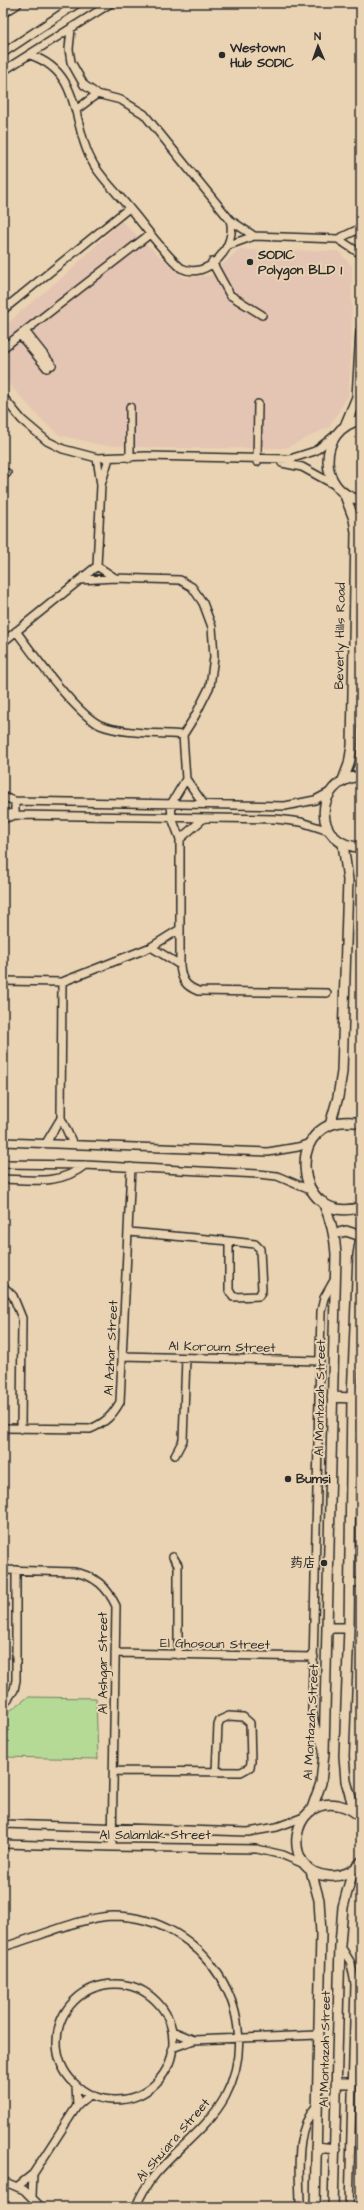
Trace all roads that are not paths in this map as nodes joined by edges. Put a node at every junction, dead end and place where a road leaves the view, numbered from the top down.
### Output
1 (16, 3) edge
2 (78, 3) edge
3 (111, 3) edge
4 (3, 11) edge
5 (71, 30) junction
6 (3, 53) edge
7 (30, 55) junction
8 (3, 71) edge
9 (97, 94) junction
10 (76, 110) junction
11 (129, 208) junction
12 (230, 220) junction
13 (361, 228) edge
14 (150, 234) junction
15 (254, 236) junction
16 (338, 239) junction
17 (229, 246) junction
18 (361, 254) edge
19 (212, 262) junction
20 (3, 310) edge
21 (262, 315) dead end
22 (361, 331) edge
23 (23, 333) junction
24 (3, 348) edge
25 (50, 366) dead end
26 (3, 397) edge
27 (258, 404) dead end
28 (130, 407) dead end
29 (361, 420) edge
30 (345, 426) junction
31 (335, 436) junction
32 (97, 458) junction
33 (109, 458) junction
34 (130, 458) junction
35 (257, 460) junction
36 (102, 485) junction
37 (335, 485) junction
38 (344, 493) junction
39 (361, 500) edge
40 (97, 566) junction
41 (115, 578) junction
42 (80, 580) junction
43 (16, 631) junction
44 (3, 642) edge
45 (182, 735) junction
46 (361, 776) edge
47 (186, 780) junction
48 (343, 780) junction
49 (330, 792) junction
50 (3, 797) edge
51 (15, 801) junction
52 (171, 804) junction
53 (203, 804) junction
54 (3, 812) edge
55 (15, 815) junction
56 (172, 818) junction
57 (3, 819) edge
58 (203, 819) junction
59 (329, 831) junction
60 (180, 839) junction
61 (343, 844) junction
62 (361, 848) edge
63 (180, 929) junction
64 (151, 947) junction
65 (180, 965) junction
66 (3, 981) edge
67 (62, 982) junction
68 (327, 994) dead end
69 (61, 1118) junction
70 (361, 1123) edge
71 (330, 1125) junction
72 (3, 1142) edge
73 (46, 1143) junction
74 (310, 1143) junction
75 (73, 1144) junction
76 (3, 1164) edge
77 (85, 1165) junction
78 (131, 1167) junction
79 (3, 1179) edge
80 (310, 1190) junction
81 (323, 1202) junction
82 (361, 1207) edge
83 (128, 1232) junction
84 (335, 1234) junction
85 (361, 1236) edge
86 (229, 1241) junction
87 (336, 1276) junction
88 (3, 1286) edge
89 (123, 1356) junction
90 (186, 1358) junction
91 (320, 1361) junction
92 (361, 1389) edge
93 (332, 1397) junction
94 (352, 1398) junction
95 (3, 1428) edge
96 (21, 1429) junction
97 (356, 1435) edge
98 (175, 1455) dead end
99 (173, 1557) dead end
100 (3, 1570) edge
101 (16, 1570) junction
102 (348, 1582) junction
103 (361, 1583) edge
104 (328, 1628) junction
105 (349, 1628) junction
106 (115, 1653) junction
107 (178, 1655) junction
108 (314, 1657) junction
109 (3, 1706) edge
110 (324, 1753) junction
111 (114, 1770) junction
112 (216, 1771) junction
113 (308, 1814) junction
114 (359, 1816) edge
115 (3, 1824) edge
116 (113, 1827) junction
117 (3, 1844) edge
118 (112, 1848) junction
119 (359, 1865) edge
120 (308, 1867) junction
121 (340, 1946) junction
122 (3, 1947) edge
123 (354, 2020) junction
124 (361, 2024) edge
125 (172, 2031) junction
126 (318, 2035) junction
127 (238, 2038) junction
128 (194, 2040) junction
129 (172, 2048) junction
130 (338, 2083) junction
131 (352, 2083) junction
132 (76, 2085) junction
133 (90, 2094) junction
134 (317, 2105) junction
135 (77, 2106) junction
136 (316, 2147) junction
137 (336, 2149) junction
138 (34, 2174) junction
139 (3, 2181) edge
140 (18, 2186) junction
141 (32, 2196) junction
142 (41, 2207) edge
143 (136, 2207) edge
144 (300, 2207) edge
145 (315, 2207) edge
146 (333, 2207) edge
147 (350, 2207) edge

1 - 4 main road
2 - 6 street
3 - 5 street
5 - 7 street
5 - 9 street
7 - 8 street
7 - 10 street
9 - 10 street
9 - 12 street
10 - 11 street
11 - 14 street
11 - 20 street
12 - 15 street
12 - 17 street
13 - 16 street
14 - 19 street
14 - 23 street
15 - 16 street
15 - 17 street
16 - 18 street
17 - 19 street
19 - 21 street
22 - 30 street
23 - 24 street
23 - 25 street
26 - 32 street
27 - 35 street
28 - 34 street
29 - 30 street
30 - 31 street
31 - 35 street
31 - 37 street
32 - 33 street
32 - 36 street
33 - 34 street
33 - 36 street
34 - 35 street
35 - 37 street
36 - 40 street
37 - 38 street
38 - 39 street
38 - 48 street, Beverly Hills Road
40 - 41 street
40 - 42 street
41 - 42 street
41 - 45 street
42 - 43 street
43 - 44 street
43 - 45 street
45 - 47 street
46 - 48 street
47 - 52 street
47 - 53 street
48 - 49 street
49 - 53 street
49 - 59 street
50 - 51 street
51 - 52 street
51 - 55 street
52 - 53 street
52 - 56 street
54 - 55 street
55 - 56 street
55 - 57 street
56 - 58 street
56 - 60 street
58 - 59 street
58 - 60 street
59 - 61 street
60 - 63 street
61 - 62 street
61 - 71 street
63 - 64 street
63 - 65 street
64 - 65 street
64 - 67 street
65 - 68 street
66 - 67 street
67 - 69 street
69 - 73 street
69 - 75 street
70 - 71 street
71 - 74 street
72 - 73 street
73 - 75 street
74 - 75 street
74 - 80 street
76 - 77 street
77 - 78 street
77 - 79 street
78 - 80 street
78 - 83 street, Al Azhar Street
80 - 81 street
81 - 82 street
81 - 84 street, Al Montazah Street
83 - 86 street
83 - 89 street, Al Azhar Street
84 - 85 street
84 - 87 street, Al Montazah Street
85 - 94 street
86 - 86 street
87 - 91 street
87 - 93 street, Al Montazah Street
88 - 96 street
89 - 90 street, Al Koroum Street
89 - 96 street, Al Azhar Street
90 - 91 street, Al Koroum Street
90 - 98 street
91 - 108 street
92 - 94 street
93 - 94 street
93 - 104 street, Al Montazah Street
94 - 97 street
95 - 96 street, Al Azhar Street
97 - 102 street
99 - 107 street
100 - 101 street, Al Ashgar Street
101 - 106 street, Al Ashgar Street
101 - 109 street
102 - 103 street
102 - 105 street
104 - 105 street
104 - 110 street, Al Montazah Street
105 - 114 street
106 - 107 street, El Ghosoun Street
106 - 111 street, Al Ashgar Street
107 - 108 street, El Ghosoun Street
108 - 110 street
110 - 113 street, Al Montazah Street
111 - 112 street
111 - 116 street, Al Ashgar Street
112 - 112 street
113 - 114 street
113 - 116 street, Al Salamlak Street
113 - 120 street, Al Montazah Street
115 - 116 street, Al Salamlak Street
116 - 118 street, Al Ashgar Street
117 - 118 street, Al Salamlak Street
118 - 120 street, Al Salamlak Street
119 - 120 street
119 - 121 street, Al Montazah Street
120 - 126 street, Al Montazah Street
121 - 123 street
121 - 130 street, Al Montazah Street
122 - 127 street, Al Shu'ara Street
123 - 124 street
123 - 131 street
125 - 128 street
125 - 129 street
125 - 132 street
126 - 127 street
126 - 134 street, Al Montazah Street
127 - 128 street
127 - 143 street, Al Shu'ara Street
128 - 129 street
129 - 133 street
130 - 131 street
130 - 137 street, Al Montazah Street
131 - 147 street
132 - 133 street
132 - 135 street
133 - 135 street
134 - 136 street, Al Montazah Street
134 - 144 street
135 - 138 street
136 - 137 street
136 - 145 street, Al Montazah Street
137 - 146 street, Al Montazah Street
138 - 140 street
138 - 141 street
139 - 140 street
140 - 141 street
141 - 142 street

